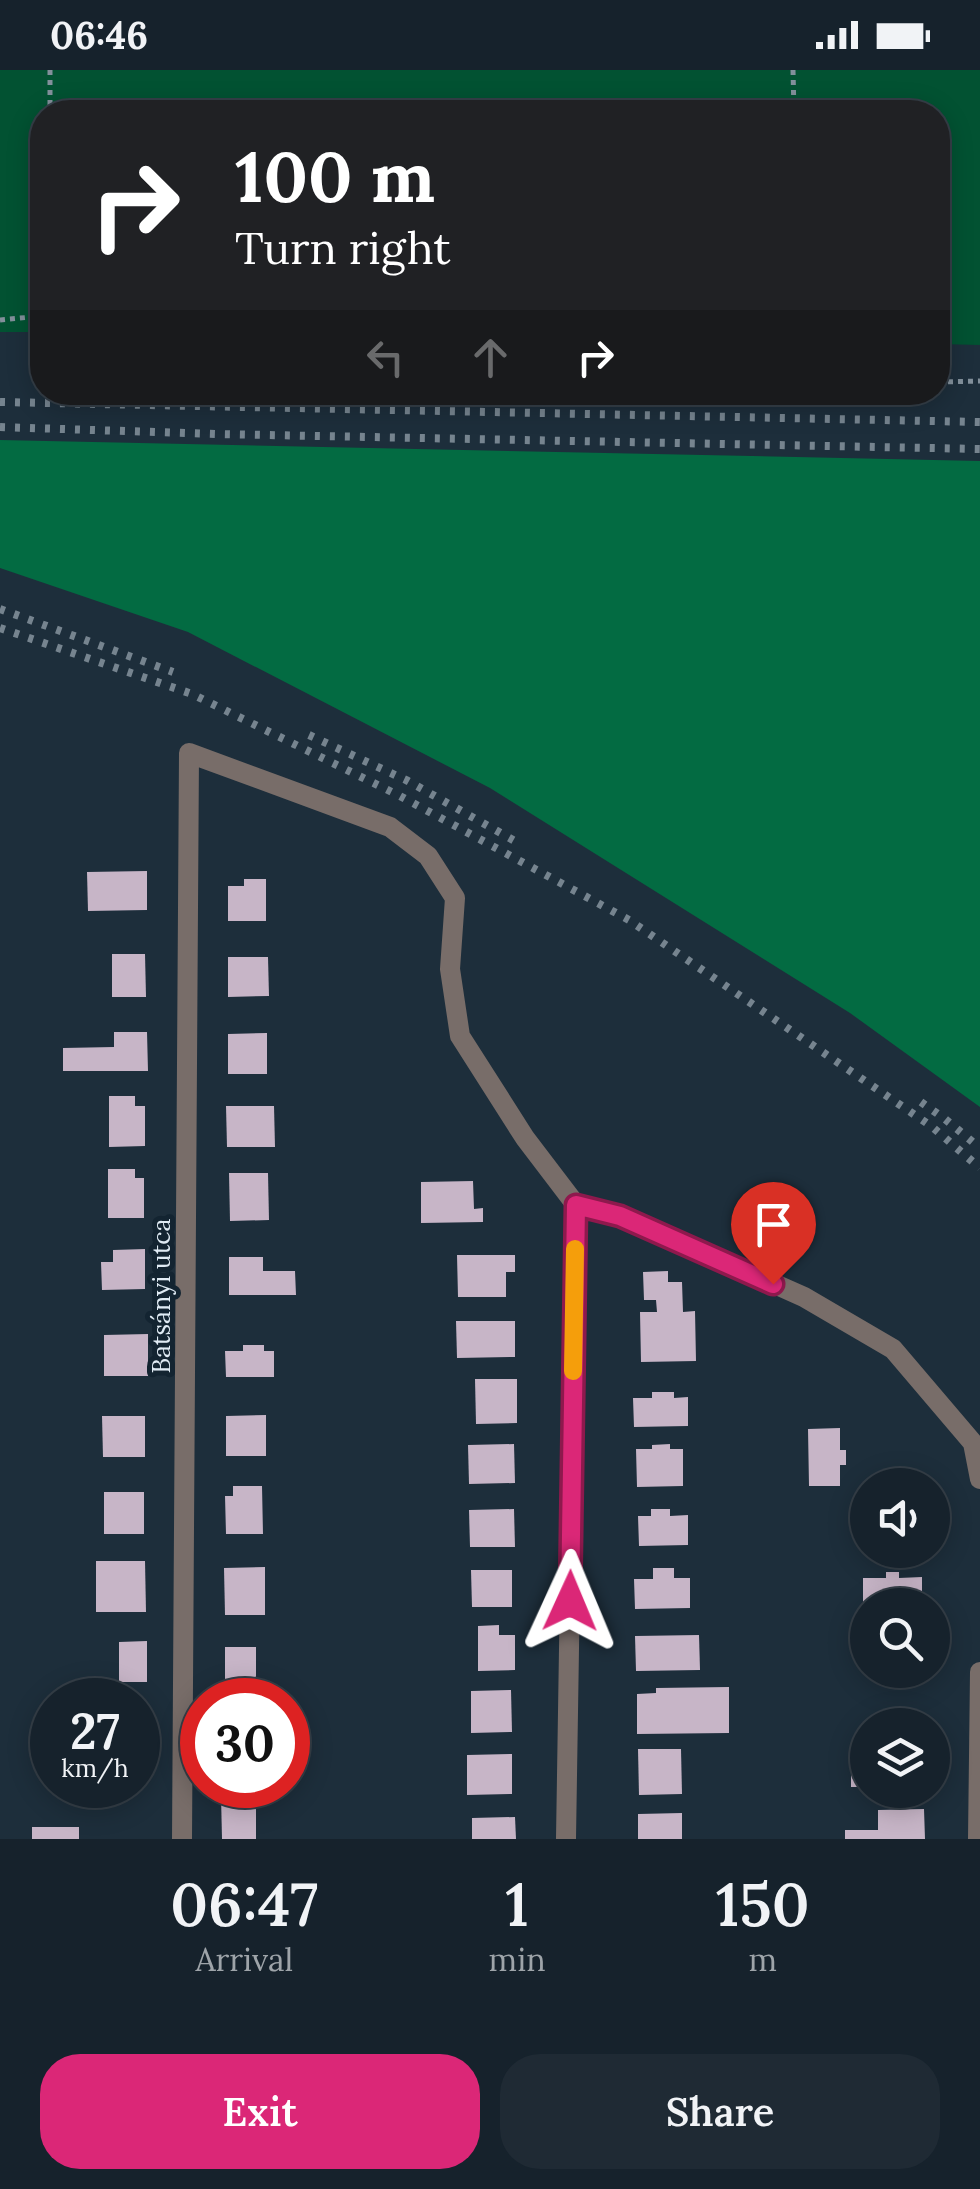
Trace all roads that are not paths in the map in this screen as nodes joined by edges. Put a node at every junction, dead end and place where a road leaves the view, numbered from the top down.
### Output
1 (576, 1205) junction
2 (980, 1479) edge
3 (980, 1672) edge
4 (182, 1839) edge
5 (566, 1839) edge
6 (978, 1839) edge

1 - 2 street
1 - 4 street, Batsányi utca
1 - 5 street
3 - 6 street

